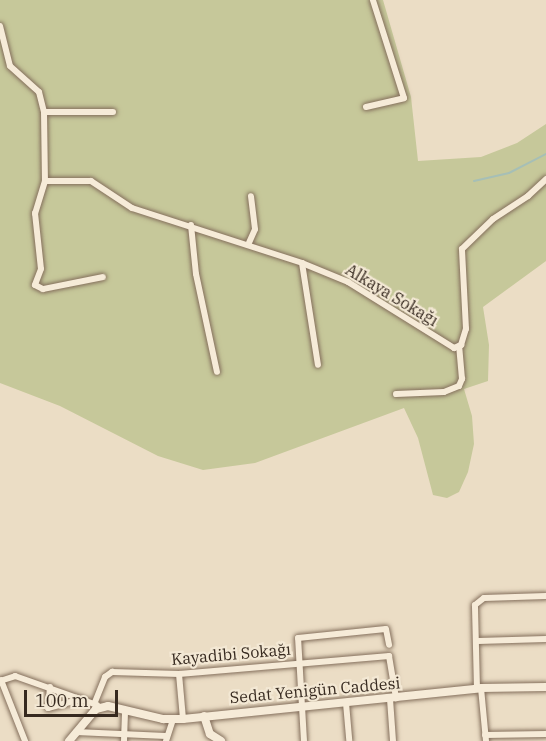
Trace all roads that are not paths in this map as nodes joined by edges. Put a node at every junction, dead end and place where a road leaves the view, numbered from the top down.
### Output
1 (373, 0) edge
2 (0, 26) edge
3 (366, 107) dead end
4 (44, 112) junction
5 (113, 112) dead end
6 (546, 178) edge
7 (45, 180) junction
8 (251, 196) dead end
9 (191, 225) junction
10 (248, 245) junction
11 (302, 262) junction
12 (103, 277) dead end
13 (459, 346) junction
14 (318, 365) dead end
15 (216, 372) dead end
16 (396, 394) dead end
17 (546, 596) edge
18 (546, 639) edge
19 (478, 641) junction
20 (389, 645) dead end
21 (297, 662) junction
22 (179, 674) junction
23 (0, 681) edge
24 (50, 687) junction
25 (546, 687) edge
26 (479, 689) junction
27 (84, 698) junction
28 (393, 698) junction
29 (346, 703) junction
30 (97, 705) junction
31 (302, 706) junction
32 (125, 710) junction
33 (204, 716) junction
34 (173, 719) junction
35 (183, 719) junction
36 (546, 734) edge
37 (210, 737) edge
38 (72, 738) edge
39 (124, 738) edge
40 (166, 738) edge
41 (486, 738) edge
42 (25, 741) edge
43 (220, 741) edge
44 (304, 741) edge
45 (349, 741) edge
46 (393, 741) edge

1 - 3 street
2 - 4 street
4 - 5 street
4 - 7 street
6 - 13 street, Alkaya Sokağı
7 - 9 street, Alkaya Sokağı
7 - 12 street
8 - 10 street
9 - 10 street, Alkaya Sokağı
9 - 15 street
10 - 11 street, Alkaya Sokağı
11 - 13 street, Alkaya Sokağı
11 - 14 street
13 - 16 street
17 - 19 street
18 - 19 street
19 - 26 street
20 - 21 street
21 - 22 street, Kayadibi Sokağı
21 - 28 street, Kayadibi Sokağı
21 - 31 street
22 - 30 street, Kayadibi Sokağı
22 - 35 street
23 - 24 street
23 - 42 street
24 - 27 street
24 - 27 street
25 - 26 street, Sedat Yenigün Caddesi
26 - 28 street, Sedat Yenigün Caddesi
26 - 41 street
27 - 30 street
28 - 29 street, Sedat Yenigün Caddesi
28 - 46 street
29 - 31 street, Sedat Yenigün Caddesi
29 - 45 street
30 - 32 street, Sedat Yenigün Caddesi
30 - 38 street
31 - 33 street, Sedat Yenigün Caddesi
31 - 44 street
32 - 34 street, Sedat Yenigün Caddesi
32 - 39 street
33 - 35 street, Sedat Yenigün Caddesi
33 - 37 street
34 - 35 street, Sedat Yenigün Caddesi
34 - 40 street
36 - 41 street
37 - 43 street
38 - 39 street
39 - 40 street

